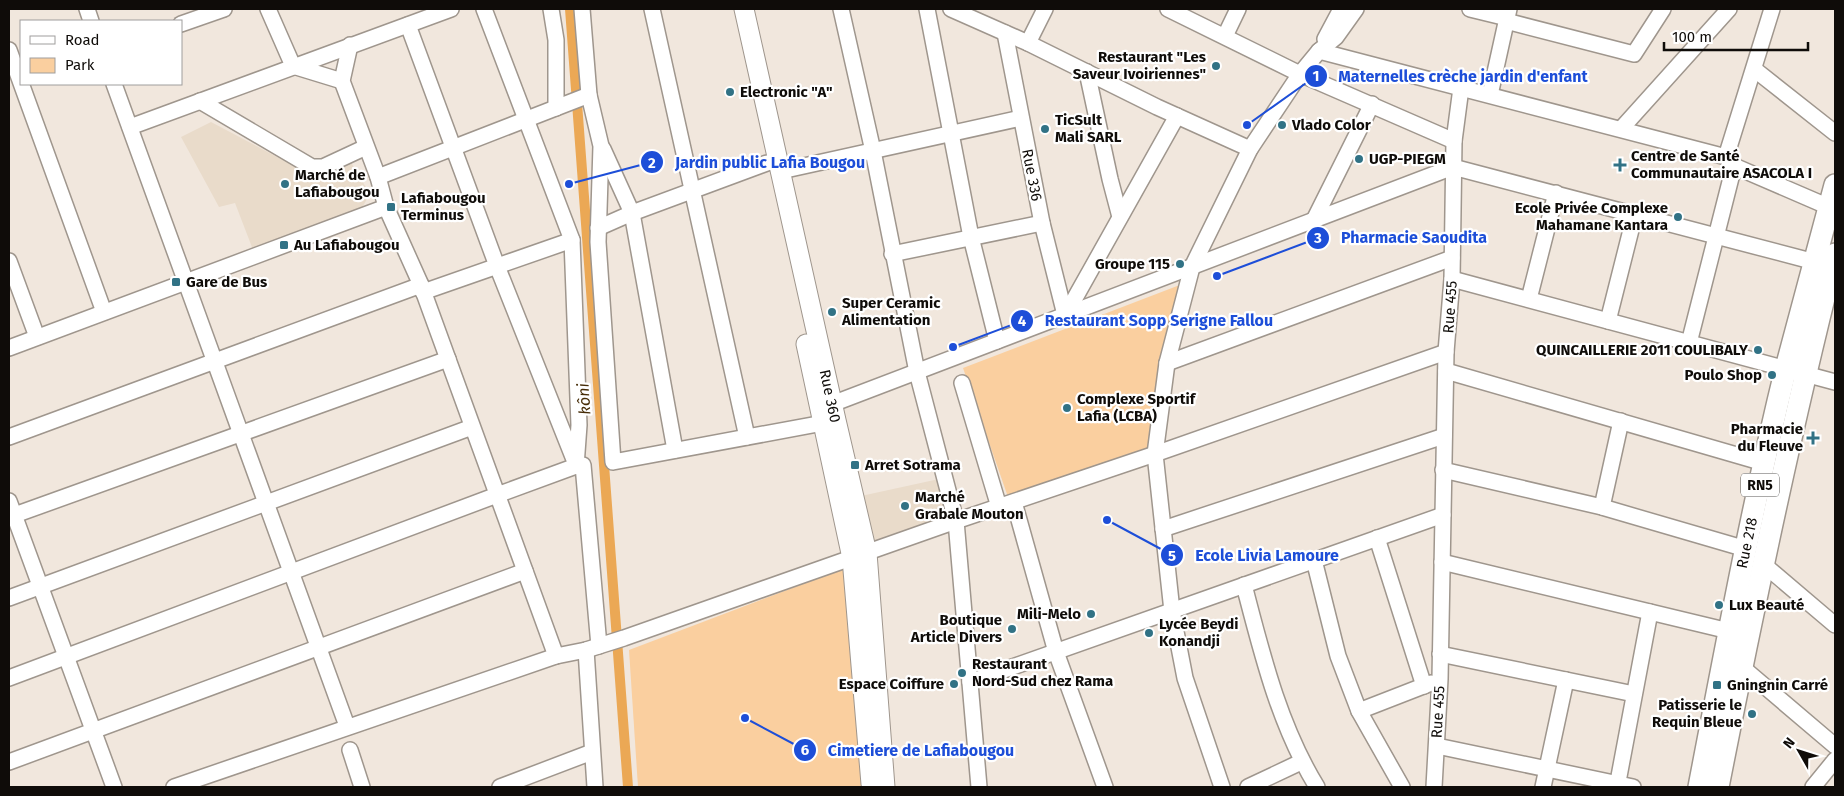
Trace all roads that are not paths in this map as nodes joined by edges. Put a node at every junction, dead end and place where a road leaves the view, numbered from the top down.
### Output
1 (224, 9) edge
2 (268, 9) edge
3 (451, 9) edge
4 (484, 9) edge
5 (551, 9) edge
6 (582, 9) edge
7 (652, 9) edge
8 (736, 9) edge
9 (744, 9) edge
10 (842, 9) edge
11 (927, 9) edge
12 (951, 9) edge
13 (1045, 9) edge
14 (1168, 9) edge
15 (1238, 9) edge
16 (1341, 9) edge
17 (1356, 9) edge
18 (1470, 9) edge
19 (1663, 9) edge
20 (1730, 9) edge
21 (1772, 9) edge
22 (425, 13) edge
23 (1507, 16) edge
24 (182, 24) edge
25 (408, 24) junction
26 (1005, 34) junction
27 (1225, 36) junction
28 (1028, 43) junction
29 (350, 45) junction
30 (9, 50) edge
31 (1319, 51) junction
32 (294, 66) junction
33 (1754, 69) junction
34 (1087, 72) junction
35 (1300, 74) junction
36 (342, 81) junction
37 (18, 82) edge
38 (114, 85) edge
39 (1461, 88) junction
40 (1490, 95) junction
41 (583, 98) junction
42 (200, 101) junction
43 (1372, 104) junction
44 (556, 108) junction
45 (1177, 116) junction
46 (1021, 118) junction
47 (526, 120) junction
48 (130, 128) junction
49 (1622, 129) junction
50 (951, 133) junction
51 (1835, 133) edge
52 (1454, 141) junction
53 (601, 146) junction
54 (366, 147) junction
55 (454, 148) junction
56 (1250, 149) junction
57 (873, 150) junction
58 (1730, 161) junction
59 (774, 167) junction
60 (1453, 167) junction
61 (378, 177) junction
62 (1835, 186) edge
63 (693, 192) junction
64 (1556, 194) junction
65 (386, 207) junction
66 (1829, 207) junction
67 (632, 213) junction
68 (1635, 214) junction
69 (1120, 217) junction
70 (1314, 220) junction
71 (1042, 223) junction
72 (598, 228) junction
73 (1717, 235) junction
74 (971, 237) junction
75 (572, 240) junction
76 (892, 254) junction
77 (1452, 258) junction
78 (9, 260) edge
79 (1829, 264) edge
80 (497, 266) junction
81 (1192, 267) junction
82 (1452, 279) junction
83 (186, 282) junction
84 (422, 288) junction
85 (1529, 299) junction
86 (104, 312) junction
87 (1070, 313) junction
88 (1608, 321) junction
89 (37, 337) junction
90 (997, 341) junction
91 (1689, 343) junction
92 (9, 348) edge
93 (1446, 352) junction
94 (448, 359) junction
95 (214, 361) junction
96 (1167, 363) junction
97 (1446, 371) junction
98 (917, 372) junction
99 (1795, 372) junction
100 (1835, 382) edge
101 (962, 383) dead end
102 (830, 416) junction
103 (1621, 421) junction
104 (472, 427) junction
105 (240, 433) junction
106 (1444, 436) junction
107 (9, 437) edge
108 (747, 437) junction
109 (675, 450) junction
110 (1155, 454) junction
111 (1764, 463) junction
112 (576, 466) junction
113 (1443, 470) junction
114 (497, 495) junction
115 (1014, 502) junction
116 (266, 503) junction
117 (999, 507) junction
118 (1602, 507) junction
119 (10, 511) edge
120 (1443, 514) junction
121 (956, 521) junction
122 (1163, 530) junction
123 (1377, 538) junction
124 (1746, 549) junction
125 (860, 555) junction
126 (1314, 560) junction
127 (1442, 562) junction
128 (1762, 564) junction
129 (525, 571) junction
130 (291, 572) junction
131 (1244, 585) junction
132 (40, 587) junction
133 (9, 598) edge
134 (1172, 611) junction
135 (1650, 612) junction
136 (1835, 625) edge
137 (1729, 631) junction
138 (605, 644) junction
139 (318, 647) junction
140 (1056, 652) junction
141 (1440, 654) junction
142 (556, 656) junction
143 (66, 657) junction
144 (1732, 665) junction
145 (9, 678) edge
146 (1440, 679) junction
147 (1566, 680) junction
148 (970, 682) junction
149 (1424, 686) junction
150 (1634, 694) junction
151 (1359, 711) junction
152 (347, 726) junction
153 (93, 730) junction
154 (1437, 746) junction
155 (1835, 746) edge
156 (350, 750) dead end
157 (592, 752) junction
158 (1835, 760) edge
159 (9, 762) edge
160 (1301, 762) junction
161 (1547, 769) junction
162 (1617, 786) edge
163 (114, 787) edge
164 (174, 787) edge
165 (362, 787) edge
166 (500, 787) edge
167 (595, 787) edge
168 (872, 787) edge
169 (885, 787) edge
170 (979, 787) edge
171 (1105, 787) edge
172 (1222, 787) edge
173 (1248, 787) edge
174 (1316, 787) edge
175 (1402, 787) edge
176 (1434, 787) edge
177 (1543, 787) edge
178 (1633, 787) edge
179 (1699, 787) edge
180 (1718, 787) edge
181 (1812, 787) edge

1 - 24 street
2 - 32 street
3 - 22 street
4 - 47 street
5 - 44 street
6 - 41 street
7 - 63 street
8 - 59 main road, Rue 360
9 - 59 main road, Rue 360
10 - 57 street
11 - 50 street
12 - 26 street
13 - 28 street
14 - 27 street
15 - 27 street
16 - 31 street
17 - 31 street
18 - 23 street
19 - 23 street
20 - 49 street
21 - 33 street
22 - 25 street
23 - 40 street
25 - 29 street
25 - 55 street
26 - 28 street
26 - 46 street, Rue 336
27 - 35 street
28 - 34 street
29 - 32 street
29 - 36 street
30 - 37 street
31 - 35 street
31 - 39 street
32 - 36 street
32 - 42 street
33 - 51 street
33 - 58 street
34 - 45 street
34 - 69 street
35 - 43 street
35 - 56 street
36 - 54 street
37 - 86 street
38 - 48 street
39 - 40 street
39 - 52 street, Rue 455
40 - 49 street
41 - 44 street
41 - 53 street
42 - 48 street
42 - 54 street
43 - 52 street
43 - 70 street
44 - 47 street
45 - 56 street
45 - 69 street
46 - 50 street
46 - 71 street, Rue 336
47 - 55 street
47 - 75 street
48 - 83 street
49 - 58 street
50 - 57 street
50 - 74 street
52 - 60 street, Rue 455
53 - 67 street
53 - 72 street
54 - 61 street
55 - 61 street
55 - 80 street
56 - 81 street
57 - 59 street
57 - 76 street
58 - 66 street
58 - 73 street
59 - 63 street
59 - 102 main road, Rue 360
60 - 64 street
60 - 70 street
60 - 77 street, Rue 455
61 - 65 street
62 - 66 highway, Rue 218 / RN5
63 - 67 street
63 - 108 street
64 - 68 street
64 - 85 street
65 - 83 street
65 - 84 street
66 - 79 highway, Rue 218 / RN5
67 - 72 street
67 - 109 street
68 - 73 street
68 - 88 street
69 - 87 street
70 - 81 street
71 - 74 street
71 - 87 street, Rue 336
72 - 109 street
73 - 79 street
73 - 91 street
74 - 76 street
74 - 90 street
75 - 80 street
75 - 112 street
76 - 98 street
77 - 82 street, Rue 455
77 - 96 street
78 - 89 street
79 - 99 highway, Rue 218 / RN5
80 - 84 street
80 - 112 street
81 - 87 street
81 - 96 street
82 - 85 street
82 - 93 street, Rue 455
83 - 86 street
83 - 95 street
84 - 94 street
84 - 95 street
85 - 88 street
86 - 89 street
87 - 90 street
88 - 91 street
89 - 92 street
90 - 98 street
91 - 99 street
93 - 97 street, Rue 455
93 - 110 street
94 - 104 street
94 - 105 street
95 - 105 street
95 - 107 street
96 - 110 street
97 - 103 street
97 - 106 street, Rue 455
98 - 102 street
98 - 121 street
99 - 100 street
99 - 111 highway, Rue 218 / RN5
99 - 128 highway, Rue 218 / RN5
101 - 117 street
102 - 108 street
102 - 125 main road, Rue 360
103 - 111 street
103 - 118 street
104 - 114 street
104 - 116 street
105 - 116 street
105 - 119 street
106 - 113 street, Rue 455
106 - 122 street
108 - 109 street
110 - 115 street
110 - 122 street
111 - 124 highway, Rue 218 / RN5
112 - 114 street
112 - 138 street
113 - 118 street
113 - 120 street, Rue 455
114 - 129 street
114 - 130 street
115 - 117 street
115 - 140 street
116 - 130 street
116 - 132 street
117 - 121 street
118 - 124 street
119 - 132 street
120 - 123 street
120 - 127 street, Rue 455
121 - 125 street
121 - 148 street
122 - 134 street
123 - 126 street
123 - 149 street
124 - 137 highway, Rue 218 / RN5
125 - 138 street
125 - 168 main road, Rue 360
125 - 169 main road, Rue 360
126 - 131 street
126 - 151 street
127 - 135 street
127 - 141 street, Rue 455
128 - 136 street
128 - 144 highway, Rue 218 / RN5
129 - 139 street
129 - 142 street
130 - 139 street
130 - 143 street
131 - 134 street
131 - 160 street
132 - 133 street
132 - 143 street
134 - 140 street
134 - 172 street
135 - 137 street
135 - 150 street
137 - 144 highway, Rue 218 / RN5
138 - 142 street
138 - 157 street
139 - 152 street
139 - 153 street
140 - 148 street
140 - 171 street
141 - 146 street, Rue 455
141 - 147 street
142 - 152 street
143 - 145 street
143 - 153 street
144 - 155 street
144 - 179 highway, Rue 218 / RN5
144 - 180 highway, Rue 218 / RN5
146 - 149 street
146 - 154 street, Rue 455
147 - 150 street
147 - 161 street
148 - 170 street
149 - 151 street
150 - 162 street
151 - 175 street
152 - 164 street
153 - 159 street
153 - 163 street
154 - 161 street
154 - 176 street, Rue 455
156 - 165 street
157 - 166 street
157 - 167 street
158 - 181 street
160 - 173 street
160 - 174 street
161 - 162 street
161 - 177 street
162 - 178 street

